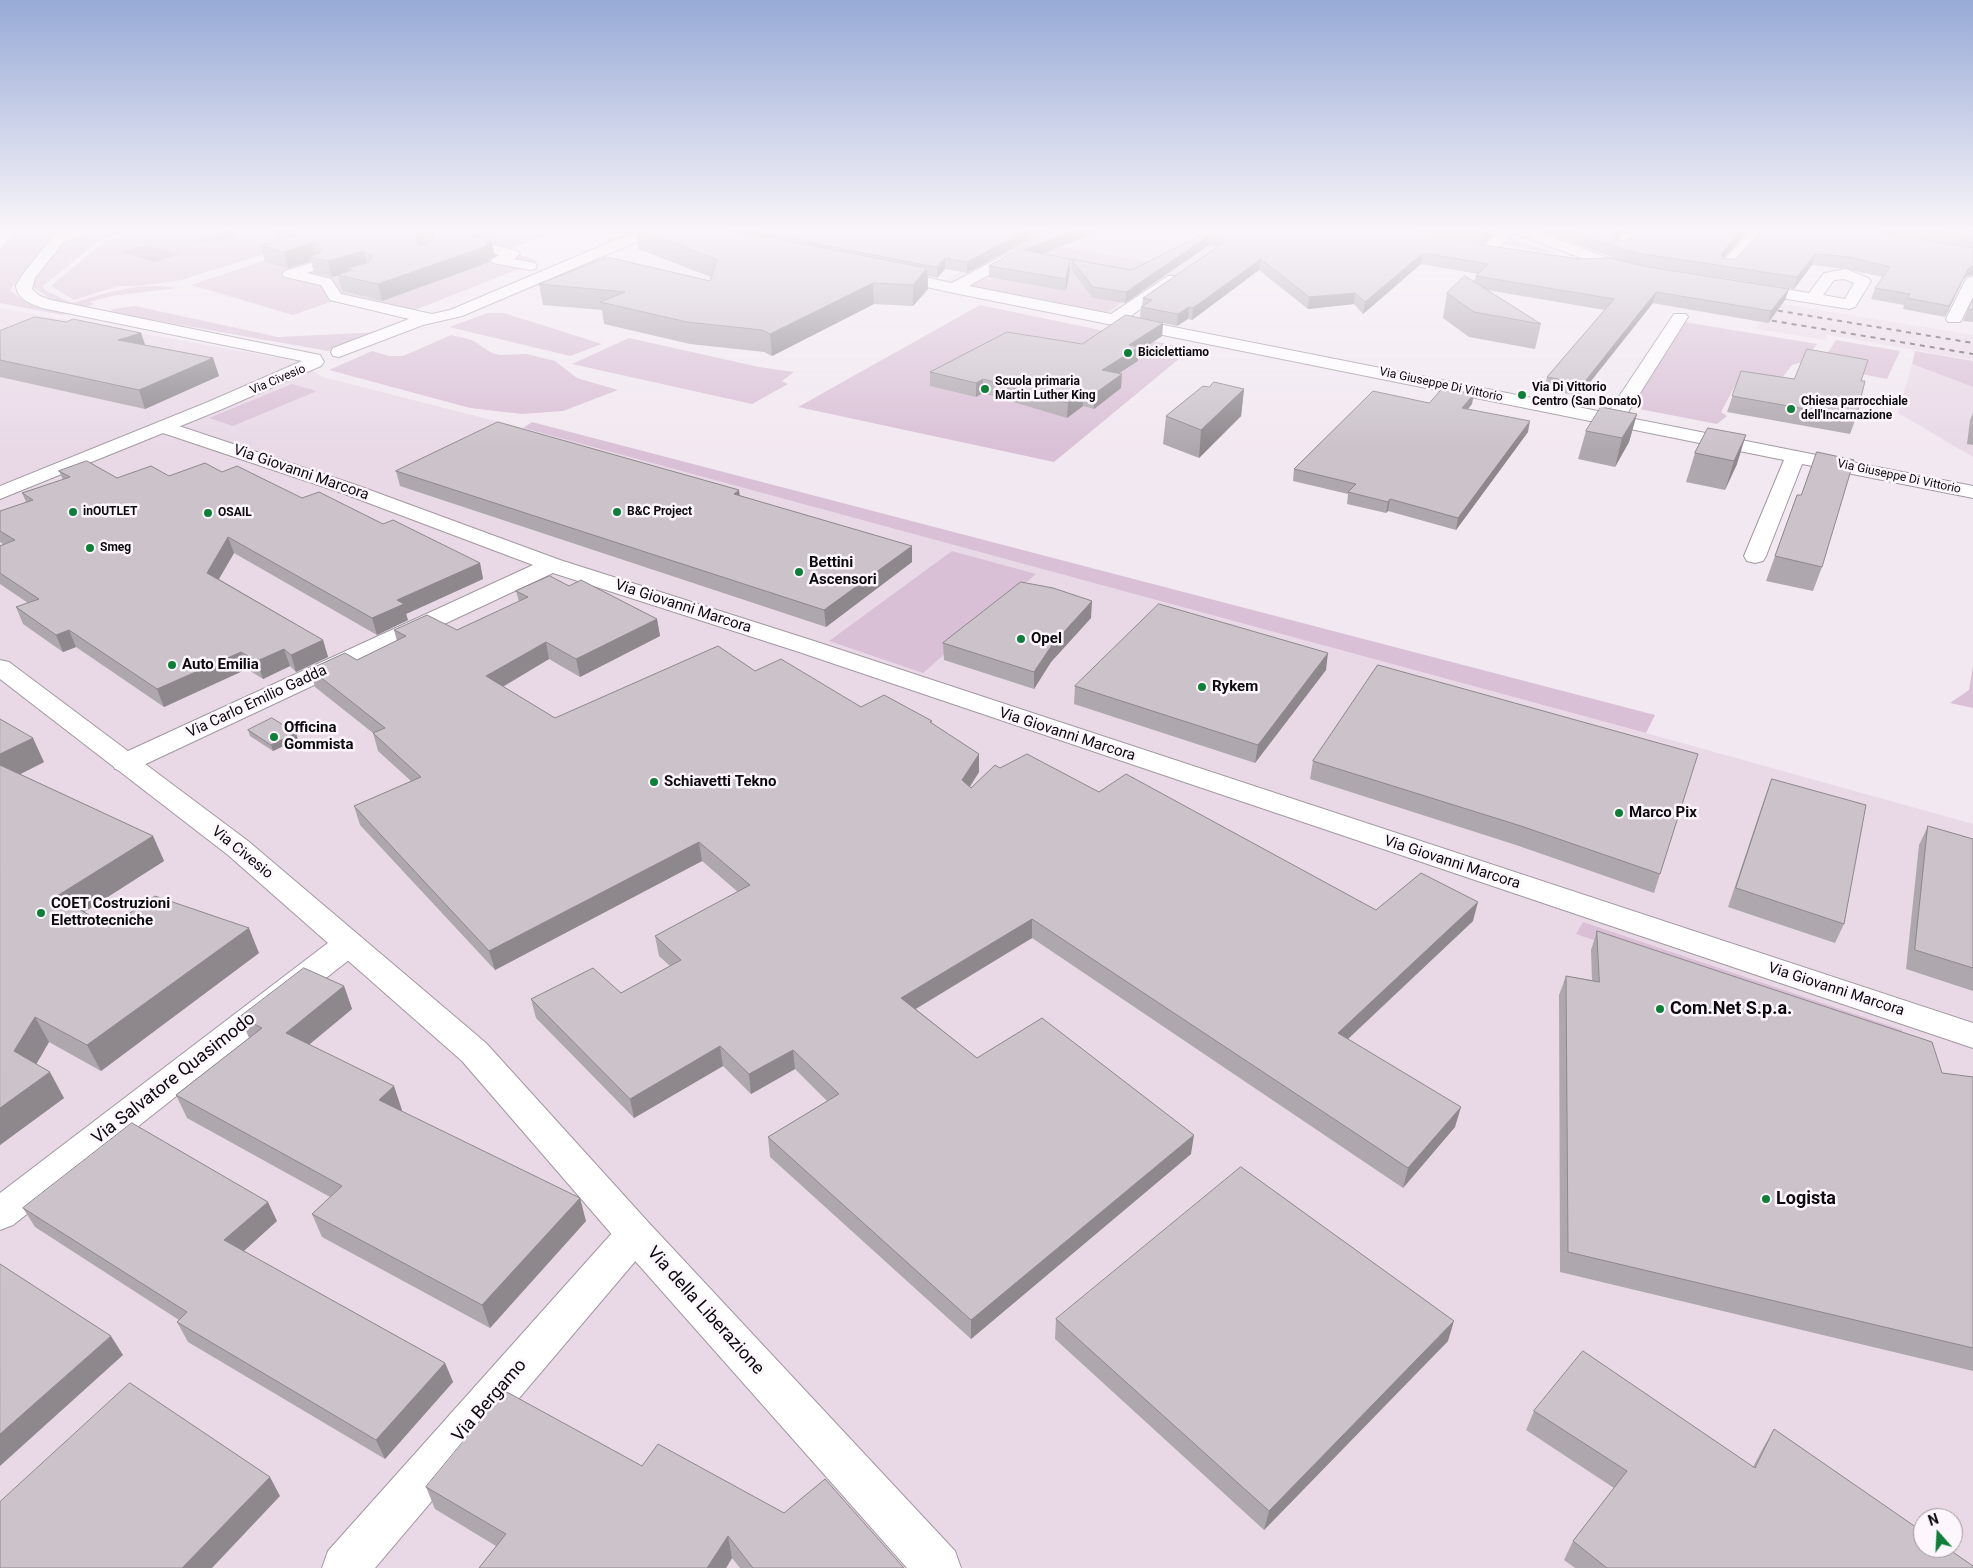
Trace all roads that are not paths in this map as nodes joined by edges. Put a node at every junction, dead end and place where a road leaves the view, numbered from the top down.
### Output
1 (45, 303) edge
2 (361, 303) edge
3 (457, 303) edge
4 (481, 303) edge
5 (1033, 303) edge
6 (1138, 303) edge
7 (1962, 303) edge
8 (1680, 317) dead end
9 (424, 319) junction
10 (1115, 319) junction
11 (1954, 319) edge
12 (339, 352) dead end
13 (1612, 420) junction
14 (164, 426) junction
15 (1796, 455) junction
16 (1973, 492) edge
17 (0, 493) edge
18 (1755, 556) dead end
19 (552, 564) junction
20 (0, 667) edge
21 (125, 763) junction
22 (348, 944) junction
23 (1973, 1036) edge
24 (474, 1052) joint
25 (0, 1214) edge
26 (636, 1234) junction
27 (345, 1568) edge
28 (938, 1568) edge

1 - 14 street, Via Civesio
2 - 9 street
3 - 9 street
4 - 9 street
5 - 10 street, Via Giuseppe Di Vittorio
6 - 10 street
7 - 11 street
8 - 13 street
9 - 12 street
10 - 13 street, Via Giuseppe Di Vittorio
13 - 15 street, Via Giuseppe Di Vittorio
14 - 17 street, Via Civesio
14 - 19 street, Via Giovanni Marcora
15 - 16 street, Via Giuseppe Di Vittorio
15 - 18 street
19 - 21 street, Via Carlo Emilio Gadda
19 - 23 street, Via Giovanni Marcora
20 - 21 street, Via Civesio
21 - 22 street, Via Civesio
22 - 24 street, Via Civesio
22 - 25 street, Via Salvatore Quasimodo
24 - 26 street, Via della Liberazione
26 - 27 street, Via Bergamo
26 - 28 street, Via della Liberazione

